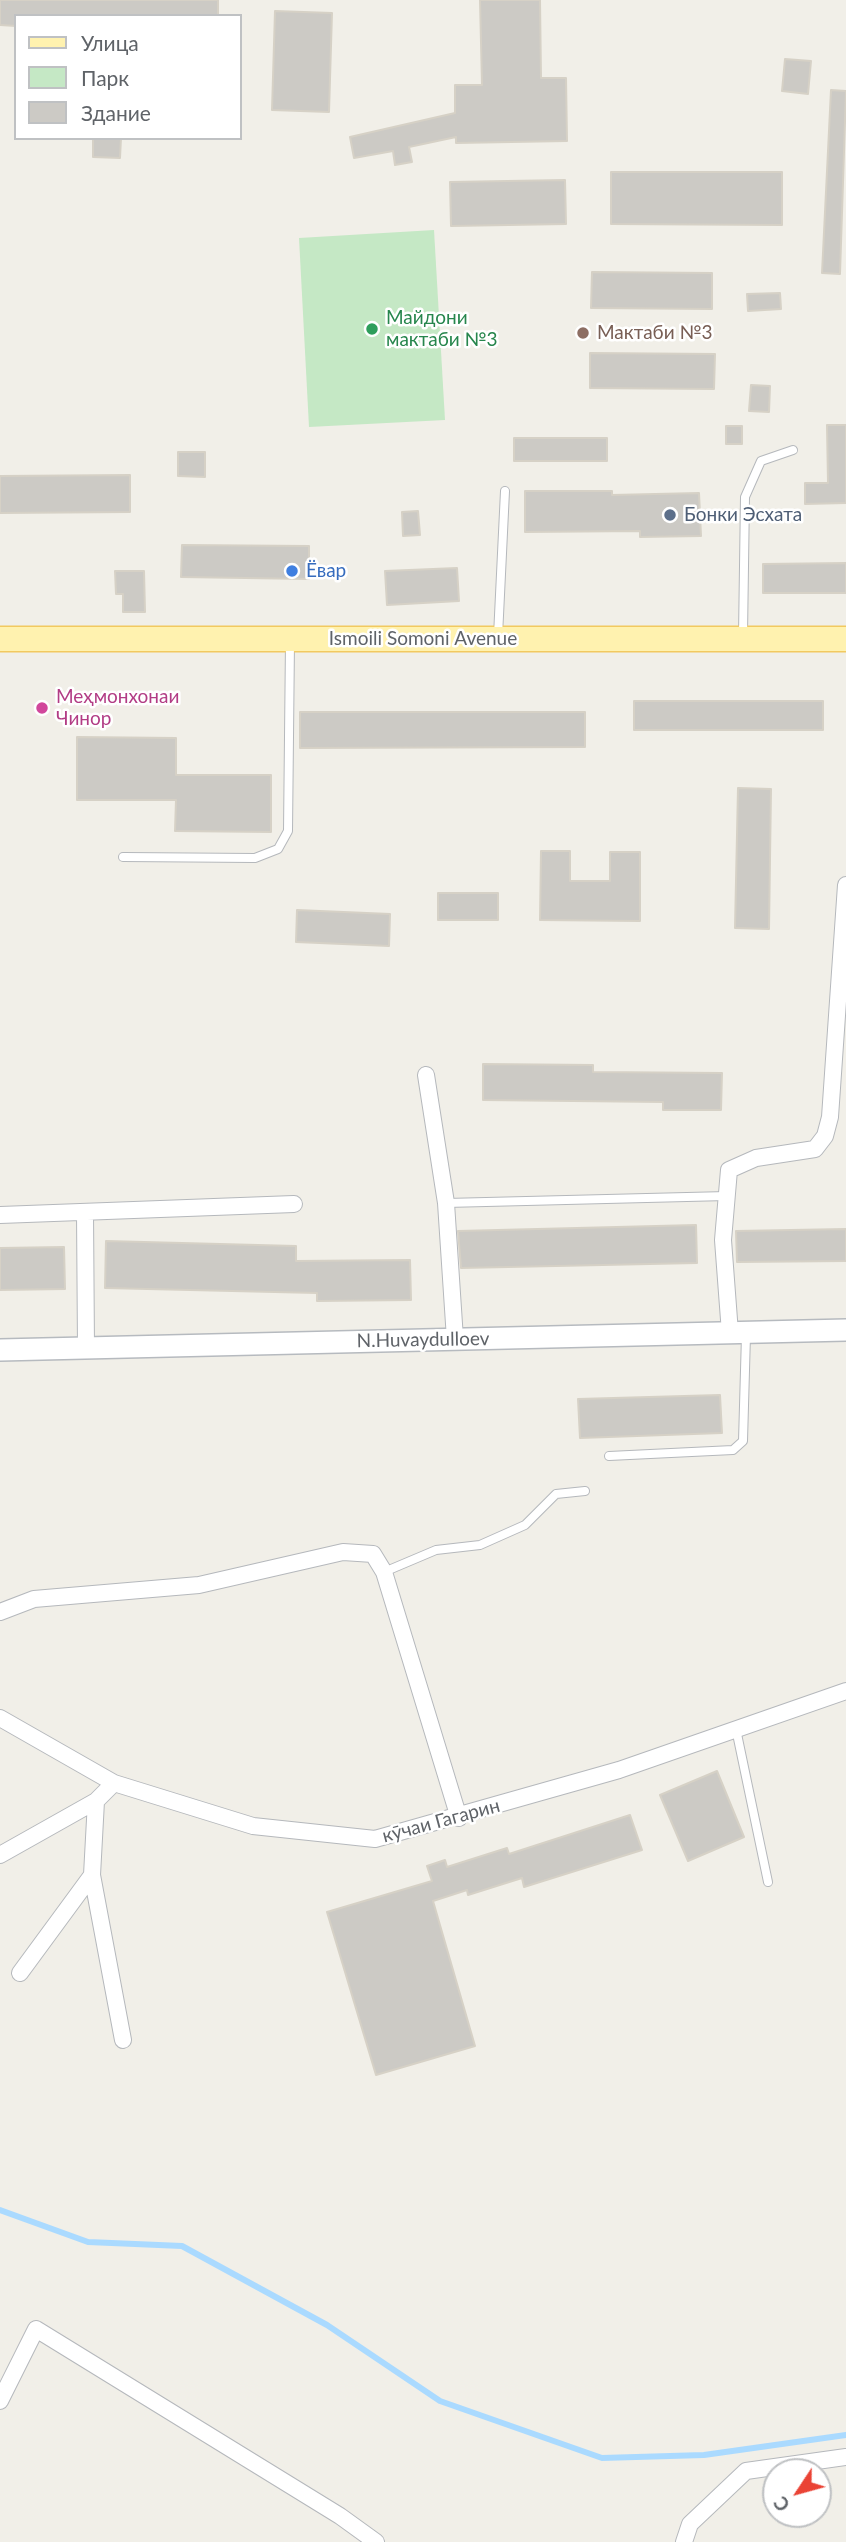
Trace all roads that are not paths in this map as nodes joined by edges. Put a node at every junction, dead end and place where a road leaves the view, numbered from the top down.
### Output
1 (793, 450) dead end
2 (505, 491) dead end
3 (743, 638) junction
4 (0, 639) edge
5 (290, 639) junction
6 (498, 639) junction
7 (846, 639) edge
8 (123, 857) dead end
9 (846, 886) edge
10 (426, 1075) dead end
11 (727, 1196) junction
12 (446, 1203) junction
13 (294, 1204) dead end
14 (85, 1213) junction
15 (0, 1215) edge
16 (846, 1330) edge
17 (738, 1333) junction
18 (455, 1339) junction
19 (86, 1348) junction
20 (0, 1350) edge
21 (608, 1456) dead end
22 (585, 1492) dead end
23 (384, 1572) junction
24 (0, 1612) edge
25 (846, 1692) edge
26 (5, 1726) edge
27 (736, 1729) junction
28 (114, 1783) junction
29 (96, 1801) junction
30 (459, 1818) junction
31 (0, 1855) edge
32 (92, 1875) junction
33 (768, 1882) dead end
34 (20, 1973) dead end
35 (123, 2039) dead end
36 (0, 2401) edge
37 (846, 2457) edge
38 (376, 2542) edge
39 (684, 2542) edge

1 - 3 lane
2 - 6 lane
3 - 6 main road, Ismoili Somoni Avenue
3 - 7 main road, Ismoili Somoni Avenue
4 - 5 main road, Ismoili Somoni Avenue
5 - 6 main road, Ismoili Somoni Avenue
5 - 8 lane
9 - 11 street
10 - 12 street
11 - 12 lane
11 - 17 street
12 - 18 street
13 - 14 street
14 - 15 street
14 - 19 street
16 - 17 street, N.Huvaydulloev
17 - 18 street, N.Huvaydulloev
17 - 21 lane
18 - 19 street, N.Huvaydulloev
19 - 20 street, N.Huvaydulloev
22 - 23 lane
23 - 24 street
23 - 30 street
25 - 27 street, кӯчаи Гагарин
26 - 28 street, кӯчаи Гагарин
27 - 30 street, кӯчаи Гагарин
27 - 33 lane
28 - 29 street
28 - 30 street, кӯчаи Гагарин
29 - 31 street
29 - 32 street
32 - 34 street
32 - 35 street
36 - 38 street
37 - 39 street

